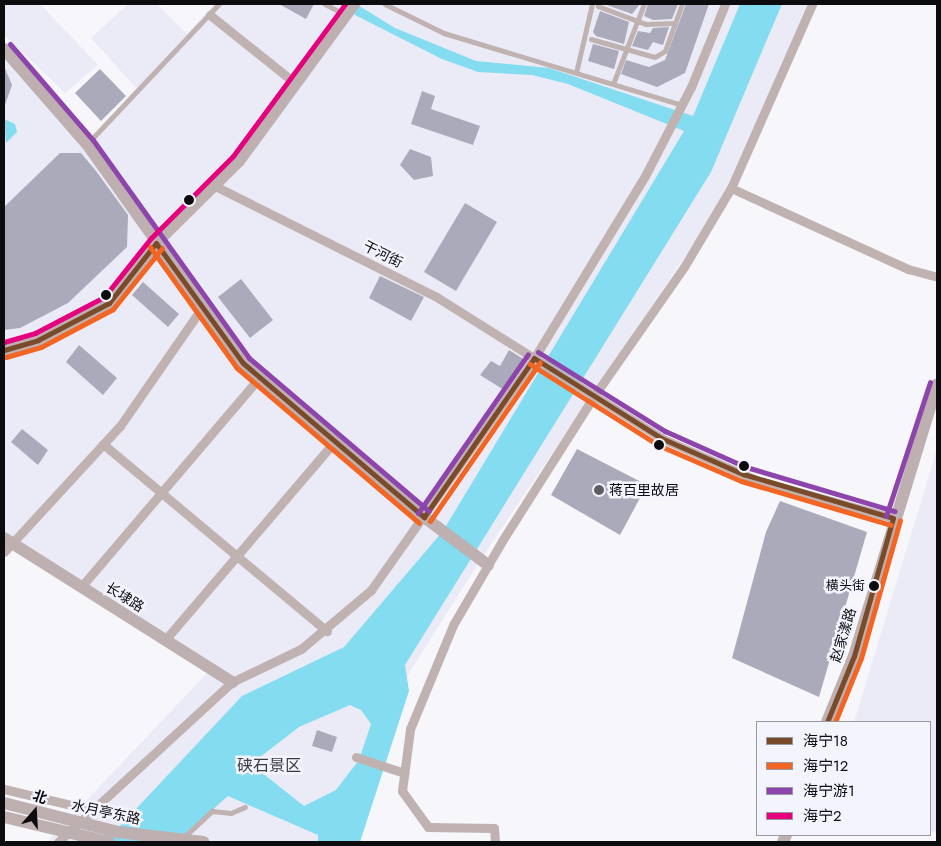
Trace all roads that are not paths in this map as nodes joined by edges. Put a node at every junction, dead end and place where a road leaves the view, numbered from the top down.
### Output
1 (219, 4) edge
2 (325, 4) edge
3 (354, 4) edge
4 (385, 4) edge
5 (644, 4) edge
6 (682, 4) edge
7 (725, 4) edge
8 (812, 4) edge
9 (595, 5) edge
10 (344, 14) junction
11 (210, 15) junction
12 (638, 20) junction
13 (675, 23) junction
14 (590, 39) dead end
15 (4, 49) edge
16 (626, 51) junction
17 (576, 73) junction
18 (296, 84) junction
19 (613, 84) junction
20 (682, 105) junction
21 (87, 144) junction
22 (212, 185) junction
23 (731, 188) junction
24 (156, 243) junction
25 (937, 277) edge
26 (201, 310) junction
27 (4, 350) edge
28 (535, 358) junction
29 (260, 377) junction
30 (937, 384) edge
31 (591, 394) junction
32 (335, 441) junction
33 (102, 444) junction
34 (161, 493) junction
35 (893, 518) junction
36 (427, 519) junction
37 (6, 544) edge
38 (237, 555) junction
39 (485, 562) junction
40 (81, 587) junction
41 (327, 631) junction
42 (164, 640) junction
43 (232, 682) junction
44 (827, 721) edge
45 (356, 757) dead end
46 (404, 773) junction
47 (4, 788) edge
48 (4, 803) edge
49 (245, 807) dead end
50 (92, 810) junction
51 (4, 817) edge
52 (58, 842) edge
53 (109, 842) edge
54 (178, 842) edge
55 (202, 842) edge
56 (495, 842) edge

1 - 11 lane
2 - 10 lane
3 - 10 street
4 - 17 lane
5 - 12 lane
6 - 13 lane
7 - 20 street
8 - 23 street
9 - 12 lane
9 - 17 lane
10 - 18 street
11 - 18 street
11 - 21 lane
12 - 13 lane
12 - 16 lane
13 - 16 lane
14 - 16 lane
15 - 21 street
16 - 19 lane
17 - 19 lane
18 - 22 street
19 - 20 lane
20 - 28 street
21 - 24 street
22 - 24 street
22 - 28 street, 干河街
23 - 25 street
23 - 31 street
24 - 26 street
24 - 27 street
26 - 29 street
26 - 33 street
28 - 31 street, 干河街
28 - 36 street
29 - 32 street
29 - 34 street
30 - 35 street, 赵家漾路
31 - 35 street, 干河街
31 - 39 street
32 - 36 street
32 - 38 street
33 - 34 street
33 - 37 street
34 - 38 street
34 - 40 street
35 - 44 street, 赵家漾路
36 - 39 street
36 - 41 street
37 - 40 street, 长埭路
38 - 41 street
38 - 42 street
39 - 46 street
40 - 42 street, 长埭路
41 - 43 street
42 - 43 street, 长埭路
43 - 50 street
45 - 46 street
46 - 56 street
47 - 50 street
48 - 55 street, 水月亭东路, bridge
49 - 54 lane
50 - 52 street
51 - 53 street, 水月亭东路, bridge

